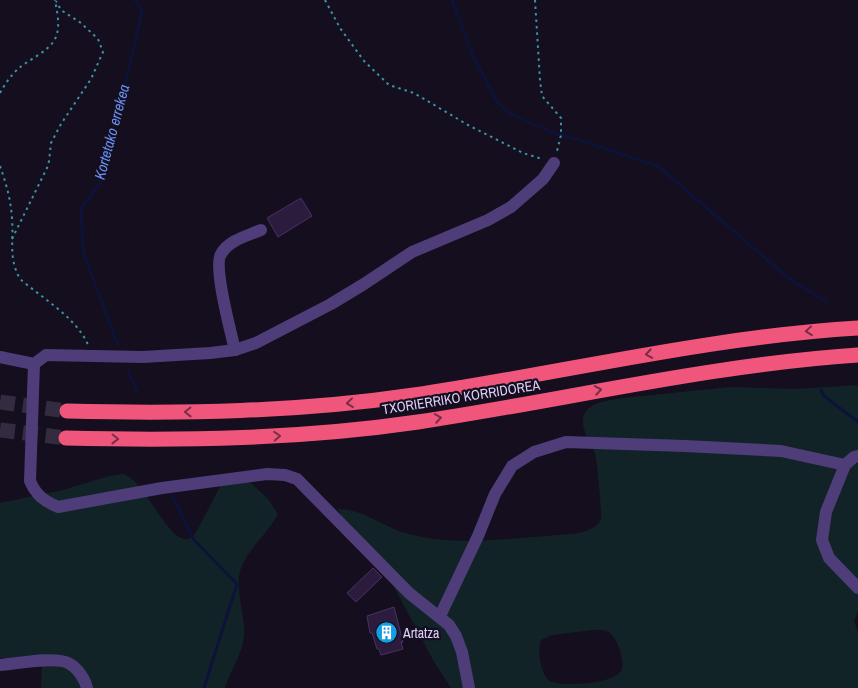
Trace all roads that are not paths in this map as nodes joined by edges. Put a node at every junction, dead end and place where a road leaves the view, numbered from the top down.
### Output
1 (554, 163) road end
2 (261, 230) dead end
3 (858, 328) edge
4 (235, 350) junction
5 (858, 355) edge
6 (0, 357) edge
7 (34, 364) junction
8 (67, 410) tunnel mouth
9 (66, 438) tunnel mouth
10 (858, 456) edge
11 (844, 465) junction
12 (858, 588) edge
13 (440, 616) junction
14 (0, 666) edge
15 (87, 688) edge
16 (469, 688) edge

1 - 4 street
2 - 4 street
3 -> 8 highway, TXORIERRIKO KORRIDOREA
4 - 7 street
9 -> 5 highway, TXORIERRIKO KORRIDOREA
6 - 7 street
7 - 13 street
10 - 11 street
11 - 12 street
11 - 13 street
13 - 16 street
14 - 15 street

